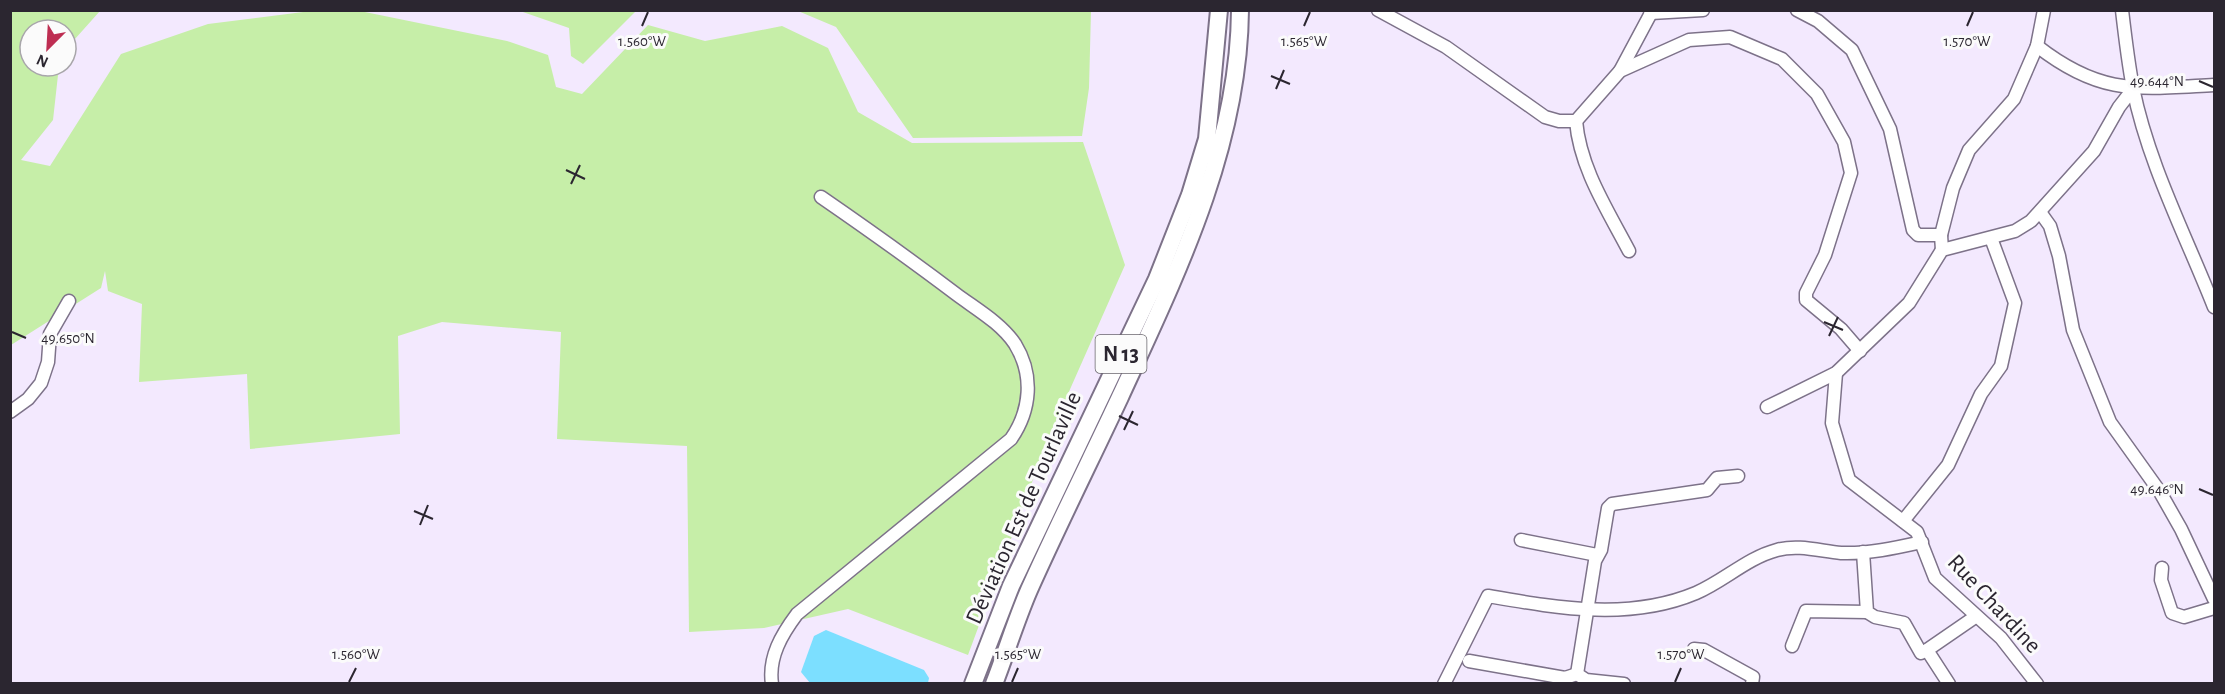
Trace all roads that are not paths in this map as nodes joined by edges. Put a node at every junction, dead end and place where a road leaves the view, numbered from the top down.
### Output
1 (1220, 10) edge
2 (1240, 10) edge
3 (1378, 10) edge
4 (1703, 10) edge
5 (1797, 10) edge
6 (2044, 10) edge
7 (2122, 10) edge
8 (1650, 12) edge
9 (2037, 46) junction
10 (1620, 71) junction
11 (2214, 85) edge
12 (2133, 89) junction
13 (1576, 121) junction
14 (821, 197) dead end
15 (2040, 212) junction
16 (1941, 236) junction
17 (1991, 238) junction
18 (1942, 250) junction
19 (1629, 251) dead end
20 (69, 301) dead end
21 (2214, 307) edge
22 (1860, 351) junction
23 (1836, 374) junction
24 (1767, 407) dead end
25 (10, 412) edge
26 (1738, 476) dead end
27 (1903, 521) junction
28 (1521, 540) dead end
29 (1922, 542) junction
30 (1863, 552) junction
31 (1597, 555) junction
32 (2162, 568) dead end
33 (2214, 599) edge
34 (2214, 608) edge
35 (1586, 610) junction
36 (1867, 612) junction
37 (1975, 617) junction
38 (1792, 646) dead end
39 (1694, 649) dead end
40 (1927, 650) junction
41 (1469, 661) dead end
42 (1577, 674) junction
43 (772, 684) edge
44 (973, 684) edge
45 (994, 684) edge
46 (1444, 684) edge
47 (1624, 684) edge
48 (1752, 684) edge
49 (1949, 684) edge
50 (2037, 684) edge

1 - 44 highway, Déviation Est de Tourlaville / N 13
2 - 45 highway, Déviation Est de Tourlaville / N 13
3 - 13 street
4 - 8 street
5 - 16 street
6 - 9 street
7 - 12 street
8 - 10 street
9 - 12 street
9 - 16 street
10 - 13 street
10 - 22 street
11 - 12 street
12 - 15 street
12 - 21 street
13 - 19 street
14 - 43 street
15 - 17 street
15 - 33 street
16 - 18 street
17 - 18 street
17 - 27 street
18 - 22 street
20 - 25 street
22 - 23 street
23 - 24 street
23 - 27 street, Rue Chardine
26 - 31 street
27 - 29 street, Rue Chardine
28 - 31 street
29 - 30 street
29 - 37 street, Rue Chardine
30 - 35 street
30 - 36 street
31 - 35 street
32 - 34 street
35 - 42 street
35 - 46 street
36 - 38 street
36 - 40 street
37 - 40 street
37 - 50 street, Rue Chardine
39 - 48 street
40 - 49 street
41 - 42 street
42 - 47 street

